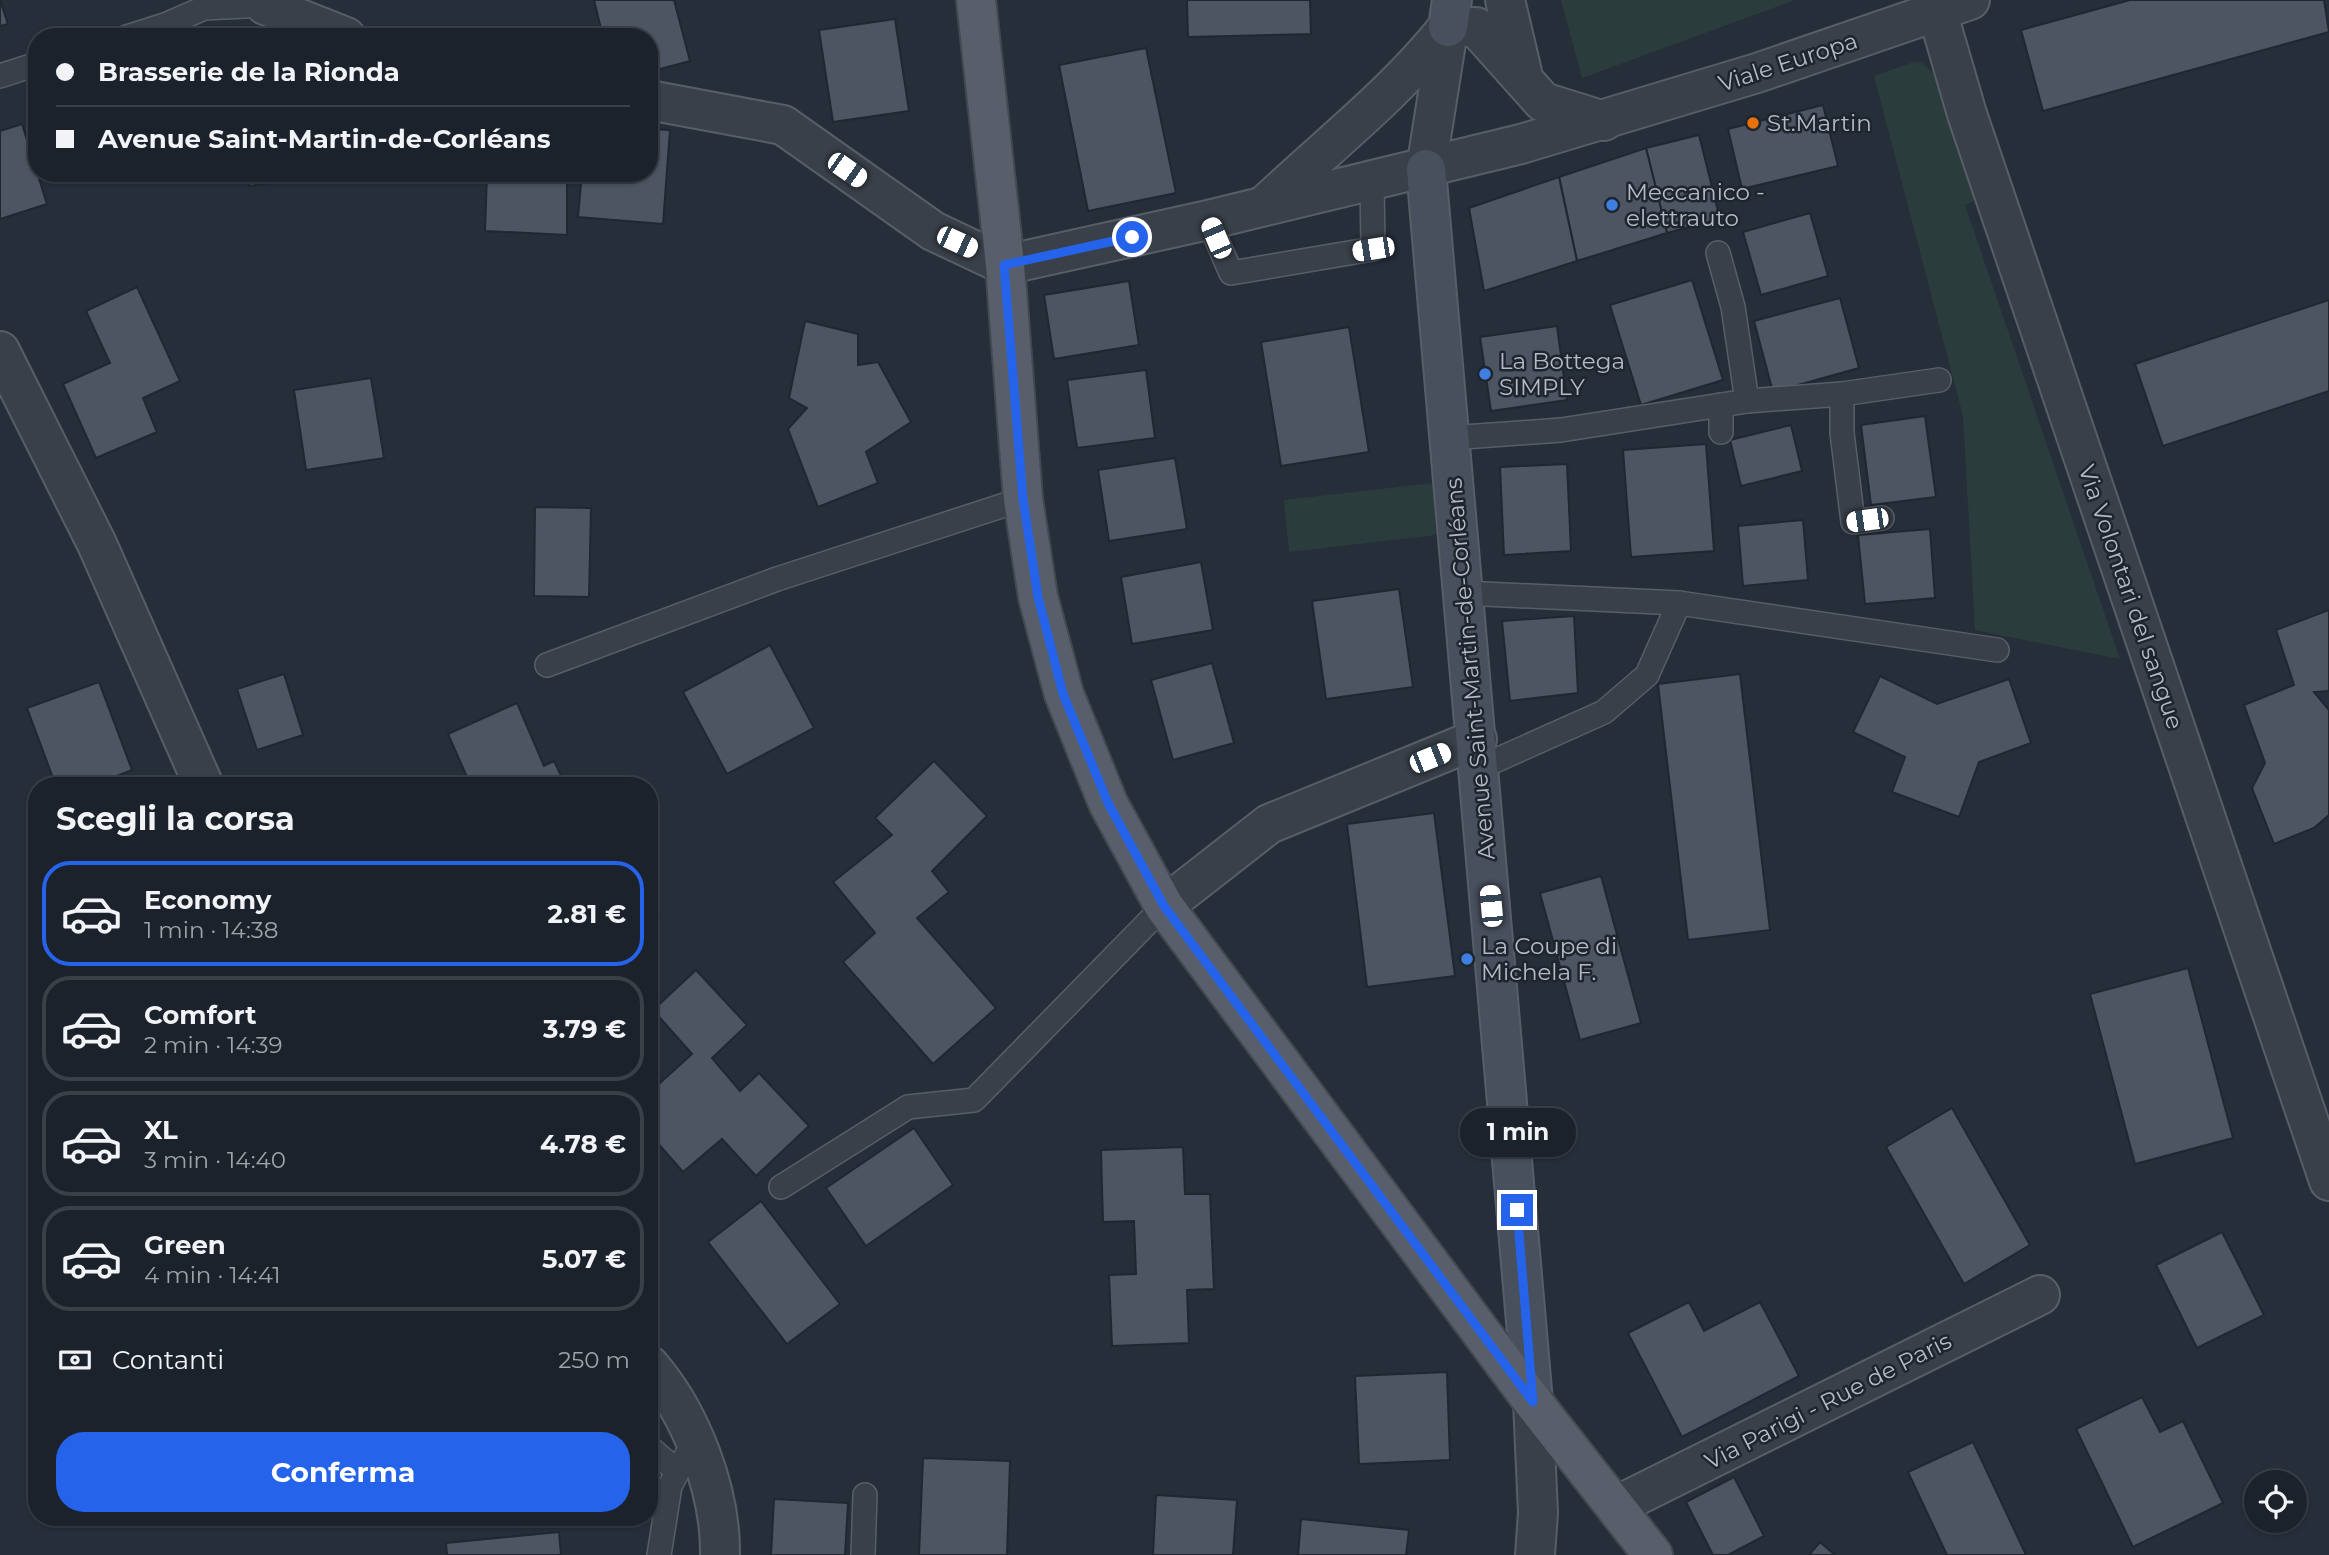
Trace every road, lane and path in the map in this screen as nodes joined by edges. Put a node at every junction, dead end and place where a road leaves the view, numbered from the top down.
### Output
1 (976, 0) edge
2 (1505, 0) edge
3 (265, 5) joint
4 (1954, 6) edge
5 (1450, 14) edge
6 (156, 28) edge
7 (323, 28) edge
8 (28, 67) edge
9 (0, 76) edge
10 (1529, 90) junction
11 (658, 102) edge
12 (1604, 121) junction
13 (1521, 144) junction
14 (1426, 169) junction
15 (1372, 181) junction
16 (1263, 206) junction
17 (1208, 220) junction
18 (1718, 253) dead end
19 (1004, 265) junction
20 (0, 351) edge
21 (1939, 380) dead end
22 (1842, 394) junction
23 (1747, 401) junction
24 (1721, 405) junction
25 (1721, 432) dead end
26 (1450, 438) junction
27 (1023, 499) junction
28 (1882, 518) dead end
29 (1463, 593) junction
30 (1679, 603) junction
31 (1997, 650) dead end
32 (547, 665) dead end
33 (1478, 753) junction
34 (200, 777) edge
35 (1164, 906) junction
36 (2329, 1181) edge
37 (781, 1187) dead end
38 (2040, 1295) dead end
39 (658, 1375) edge
40 (1533, 1402) junction
41 (658, 1449) edge
42 (686, 1455) junction
43 (865, 1495) dead end
44 (1616, 1506) junction
45 (659, 1555) edge
46 (720, 1555) edge
47 (863, 1555) edge
48 (1535, 1555) edge
49 (1653, 1555) edge

1 - 19 main road
2 - 10 street
3 - 6 lane
3 - 7 street
4 - 12 street, Viale Europa
4 - 36 street, Via Volontari del sangue
5 - 10 street
5 - 14 street
5 - 16 street
8 - 9 lane
10 - 12 street
10 - 13 street
11 - 19 street
12 - 13 street, Viale Europa
13 - 14 street, Viale Europa
14 - 15 street, Viale Europa
14 - 26 street, Avenue Saint-Martin-de-Corléans
15 - 16 street, Viale Europa
15 - 17 lane
16 - 17 street, Viale Europa
17 - 19 street, Viale Europa
18 - 23 lane
19 - 27 main road
20 - 34 street
21 - 22 lane
22 - 23 lane
22 - 28 lane
23 - 24 lane
24 - 25 lane
24 - 26 lane
26 - 29 street, Avenue Saint-Martin-de-Corléans
27 - 32 lane
27 - 35 main road
29 - 30 lane
29 - 33 street, Avenue Saint-Martin-de-Corléans
30 - 31 lane
30 - 33 lane
33 - 35 street
33 - 40 street, Avenue Saint-Martin-de-Corléans
35 - 37 lane
35 - 40 main road
38 - 44 street, Via Parigi - Rue de Paris
39 - 42 street
40 - 44 main road
40 - 48 street
41 - 42 lane
42 - 45 lane
42 - 46 street
43 - 47 lane
44 - 49 main road

